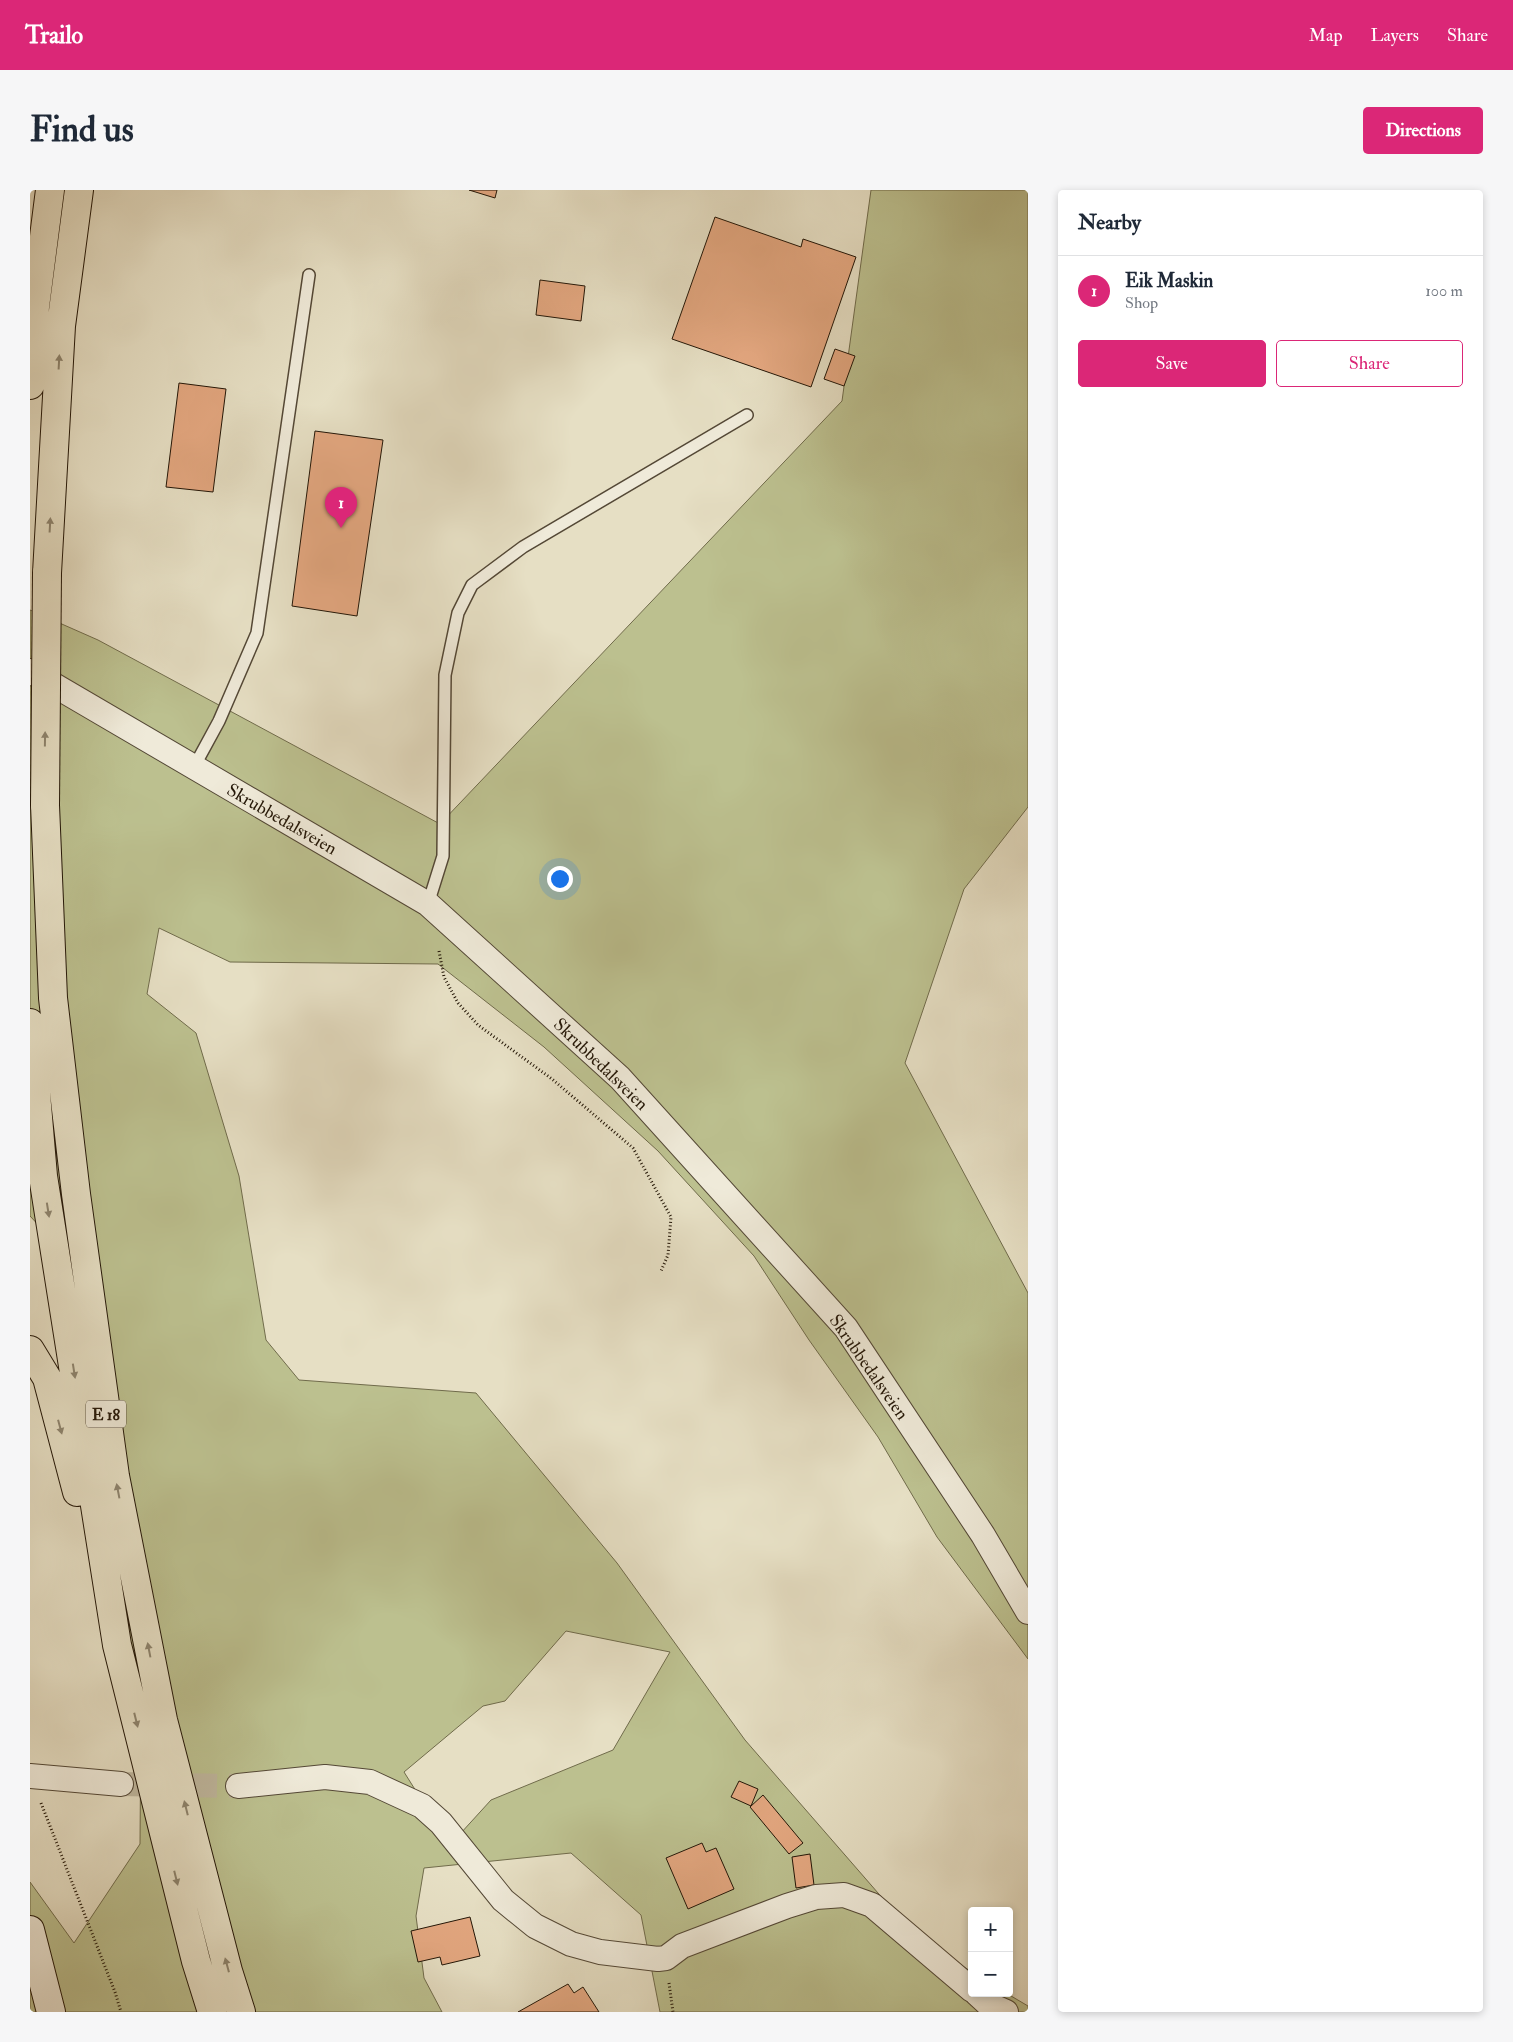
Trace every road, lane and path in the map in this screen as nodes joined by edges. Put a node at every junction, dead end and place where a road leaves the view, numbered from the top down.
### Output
1 (50, 190) edge
2 (79, 190) edge
3 (309, 275) dead end
4 (30, 385) edge
5 (747, 414) dead end
6 (30, 671) edge
7 (194, 767) junction
8 (428, 904) junction
9 (30, 1023) edge
10 (661, 1272) dead end
11 (30, 1350) edge
12 (1028, 1612) edge
13 (118, 1645) junction
14 (30, 1776) edge
15 (121, 1784) tunnel mouth
16 (238, 1786) tunnel mouth
17 (30, 1930) edge
18 (968, 1987) edge
19 (980, 1997) edge
20 (51, 2012) edge
21 (121, 2012) edge
22 (212, 2012) edge
23 (242, 2012) edge
24 (1006, 2012) edge

1 - 4 highway
23 -> 2 highway, E 18, bridge
3 - 7 lane
5 - 8 lane
6 - 7 street, Skrubbedalsveien
7 - 8 street, Skrubbedalsveien
8 - 10 path
8 - 12 street, Skrubbedalsveien
9 -> 13 highway, E 18
11 -> 13 highway, E 18
13 -> 22 highway, E 18
14 - 15 street
14 - 21 path
16 - 18 street
17 - 20 main road
19 - 24 street

